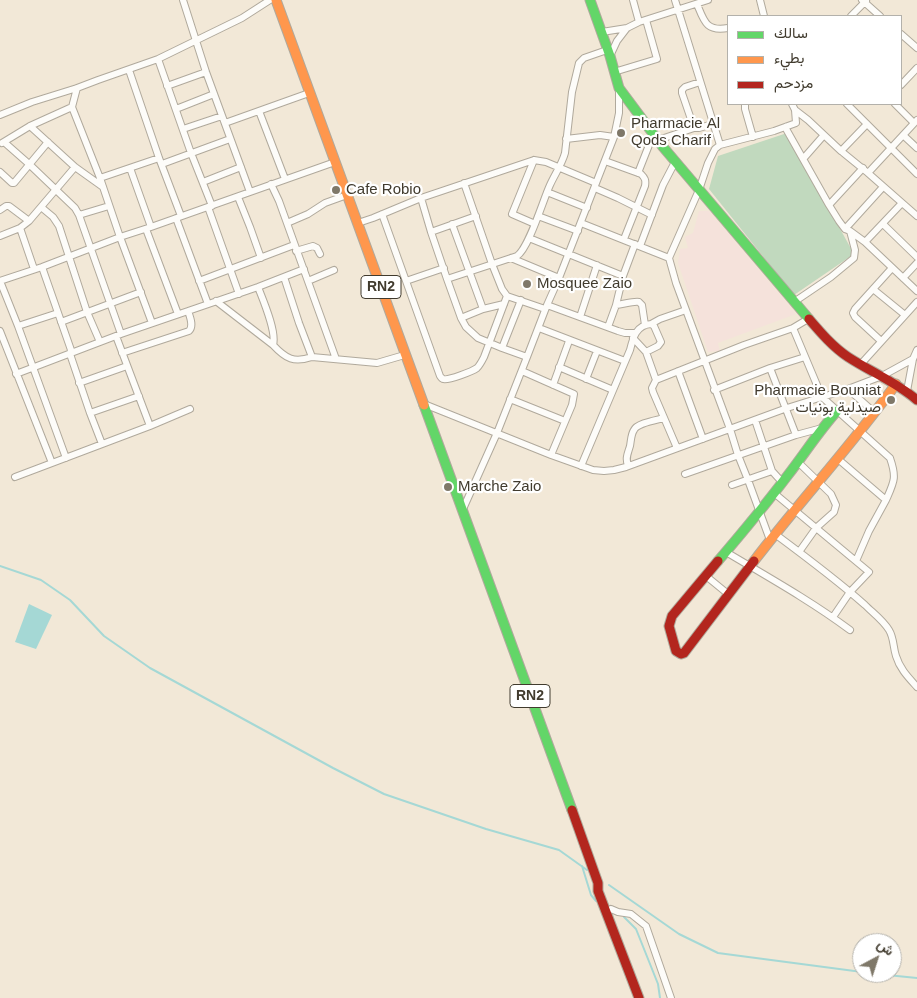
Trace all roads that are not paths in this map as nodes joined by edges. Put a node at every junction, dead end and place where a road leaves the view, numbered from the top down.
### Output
1 (184, 0) edge
2 (270, 0) edge
3 (276, 0) edge
4 (590, 0) edge
5 (633, 0) edge
6 (675, 0) edge
7 (708, 0) edge
8 (760, 0) edge
9 (865, 1) edge
10 (697, 4) junction
11 (678, 10) junction
12 (764, 15) edge
13 (852, 15) edge
14 (879, 15) edge
15 (646, 20) junction
16 (639, 22) junction
17 (627, 28) junction
18 (727, 28) edge
19 (602, 32) junction
20 (902, 35) edge
21 (196, 40) junction
22 (917, 48) edge
23 (608, 53) junction
24 (158, 59) junction
25 (917, 69) edge
26 (129, 70) junction
27 (206, 72) junction
28 (614, 72) junction
29 (700, 82) junction
30 (902, 84) edge
31 (167, 86) junction
32 (77, 88) junction
33 (619, 88) junction
34 (214, 94) junction
35 (309, 94) junction
36 (745, 105) edge
37 (848, 105) edge
38 (896, 105) edge
39 (72, 106) junction
40 (794, 107) edge
41 (176, 109) junction
42 (259, 112) junction
43 (0, 115) edge
44 (222, 116) junction
45 (808, 120) junction
46 (916, 121) edge
47 (225, 123) junction
48 (796, 123) junction
49 (713, 124) junction
50 (867, 124) junction
51 (30, 126) junction
52 (786, 127) junction
53 (694, 128) junction
54 (183, 129) junction
55 (824, 135) junction
56 (903, 135) junction
57 (753, 136) junction
58 (614, 137) junction
59 (656, 138) junction
60 (230, 139) junction
61 (566, 139) junction
62 (48, 142) junction
63 (2, 143) edge
64 (720, 145) junction
65 (890, 148) junction
66 (917, 148) edge
67 (841, 151) junction
68 (192, 153) junction
69 (803, 159) junction
70 (534, 160) junction
71 (605, 160) junction
72 (161, 161) junction
73 (335, 162) junction
74 (675, 162) junction
75 (30, 164) junction
76 (75, 167) junction
77 (241, 167) junction
78 (558, 167) junction
79 (130, 168) junction
80 (865, 170) junction
81 (638, 173) junction
82 (1, 174) edge
83 (917, 174) edge
84 (100, 178) junction
85 (285, 179) junction
86 (203, 182) junction
87 (464, 183) junction
88 (271, 184) junction
89 (596, 185) junction
90 (103, 187) junction
91 (883, 187) junction
92 (56, 190) junction
93 (699, 190) junction
94 (250, 192) junction
95 (547, 192) junction
96 (347, 195) junction
97 (238, 197) junction
98 (421, 198) junction
99 (902, 203) junction
100 (829, 205) junction
101 (110, 206) junction
102 (210, 206) junction
103 (41, 207) junction
104 (637, 207) junction
105 (587, 208) junction
106 (0, 210) edge
107 (382, 214) junction
108 (79, 215) junction
109 (652, 215) junction
110 (476, 216) junction
111 (538, 216) junction
112 (917, 216) edge
113 (178, 217) junction
114 (28, 222) junction
115 (581, 222) junction
116 (286, 223) junction
117 (358, 223) junction
118 (452, 224) junction
119 (534, 224) junction
120 (883, 224) junction
121 (20, 228) junction
122 (149, 228) junction
123 (848, 230) junction
124 (578, 231) junction
125 (431, 232) junction
126 (0, 236) edge
127 (120, 237) junction
128 (529, 238) junction
129 (624, 239) junction
130 (865, 242) junction
131 (637, 245) junction
132 (91, 248) junction
133 (295, 248) junction
134 (320, 254) dead end
135 (568, 254) junction
136 (68, 257) junction
137 (917, 257) edge
138 (261, 258) junction
139 (511, 258) junction
140 (669, 258) junction
141 (917, 263) edge
142 (492, 264) junction
143 (597, 265) junction
144 (42, 267) junction
145 (444, 268) junction
146 (892, 268) junction
147 (34, 269) junction
148 (304, 269) junction
149 (231, 270) junction
150 (334, 270) dead end
151 (470, 271) junction
152 (623, 276) junction
153 (284, 277) junction
154 (559, 278) junction
155 (903, 278) junction
156 (447, 279) junction
157 (0, 281) edge
158 (199, 281) junction
159 (308, 281) junction
160 (406, 281) junction
161 (258, 287) junction
162 (873, 289) junction
163 (917, 291) edge
164 (141, 292) junction
165 (238, 294) junction
166 (507, 296) junction
167 (520, 300) junction
168 (216, 301) junction
169 (794, 302) junction
170 (917, 302) edge
171 (110, 303) junction
172 (208, 304) junction
173 (504, 304) junction
174 (616, 304) junction
175 (546, 307) junction
176 (483, 309) junction
177 (686, 310) junction
178 (188, 311) junction
179 (58, 312) junction
180 (87, 312) junction
181 (178, 314) junction
182 (904, 315) junction
183 (580, 316) junction
184 (461, 318) junction
185 (808, 319) junction
186 (61, 322) junction
187 (152, 323) junction
188 (648, 324) junction
189 (18, 326) junction
190 (608, 327) junction
191 (539, 328) junction
192 (792, 328) junction
193 (0, 331) edge
194 (118, 335) junction
195 (634, 336) junction
196 (569, 341) junction
197 (881, 341) junction
198 (100, 342) junction
199 (490, 342) junction
200 (273, 345) junction
201 (502, 348) junction
202 (917, 350) edge
203 (122, 352) junction
204 (405, 352) junction
205 (597, 352) junction
206 (646, 352) junction
207 (70, 354) junction
208 (312, 356) junction
209 (528, 357) junction
210 (805, 357) junction
211 (336, 359) junction
212 (913, 359) junction
213 (705, 361) junction
214 (625, 362) junction
215 (861, 364) junction
216 (127, 366) junction
217 (33, 367) junction
218 (560, 367) junction
219 (770, 368) junction
220 (522, 371) junction
221 (678, 372) junction
222 (16, 374) junction
223 (882, 376) junction
224 (586, 379) junction
225 (656, 380) junction
226 (79, 383) junction
227 (896, 384) junction
228 (553, 385) junction
229 (848, 389) junction
230 (613, 390) junction
231 (714, 390) junction
232 (907, 391) junction
233 (138, 396) junction
234 (822, 397) junction
235 (510, 399) junction
236 (917, 400) edge
237 (424, 404) junction
238 (787, 408) junction
239 (190, 409) dead end
240 (837, 411) junction
241 (90, 413) junction
242 (875, 413) junction
243 (664, 418) junction
244 (755, 420) junction
245 (565, 421) junction
246 (150, 426) junction
247 (822, 428) junction
248 (730, 429) junction
249 (860, 432) junction
250 (497, 433) junction
251 (796, 434) junction
252 (703, 439) junction
253 (102, 444) junction
254 (764, 446) junction
255 (677, 448) junction
256 (551, 455) junction
257 (738, 455) junction
258 (66, 458) junction
259 (838, 459) junction
260 (798, 462) junction
261 (52, 464) junction
262 (628, 465) junction
263 (581, 466) junction
264 (772, 471) junction
265 (685, 474) dead end
266 (15, 477) dead end
267 (748, 480) junction
268 (782, 482) junction
269 (819, 482) junction
270 (732, 485) dead end
271 (774, 493) junction
272 (886, 500) junction
273 (463, 510) junction
274 (794, 510) junction
275 (760, 512) junction
276 (816, 528) junction
277 (772, 537) junction
278 (726, 552) junction
279 (799, 552) junction
280 (856, 561) junction
281 (750, 566) junction
282 (706, 576) junction
283 (850, 592) junction
284 (728, 594) junction
285 (833, 618) junction
286 (850, 630) dead end
287 (917, 687) edge
288 (598, 882) junction
289 (611, 909) junction
290 (639, 998) edge
291 (647, 998) edge
292 (671, 998) edge

1 - 21 street
2 - 21 street
3 - 35 main road, RN2
4 - 19 main road
5 - 16 street
6 - 11 street
7 - 10 street
8 - 12 street
9 - 13 street
9 - 14 street
10 - 11 street
10 - 18 street
11 - 15 street
11 - 29 street
15 - 16 street
15 - 28 street
16 - 17 street
17 - 19 street
17 - 23 street
19 - 23 main road
20 - 22 street
21 - 24 street
21 - 27 street
23 - 28 main road
23 - 61 street
24 - 26 street
24 - 31 street
25 - 30 street
26 - 32 street
26 - 72 street
27 - 31 street
27 - 34 street
28 - 33 main road
29 - 49 street
29 - 53 street
31 - 41 street
32 - 39 street
32 - 43 street
33 - 58 street
33 - 59 main road
34 - 41 street
34 - 44 street
35 - 42 street
35 - 73 main road, RN2
36 - 57 street
37 - 50 street
38 - 46 street
39 - 51 street
39 - 84 street
40 - 45 street
40 - 48 street
41 - 54 street
42 - 47 street
42 - 85 street
44 - 47 street
44 - 54 street
45 - 48 street
45 - 55 street
46 - 56 street
47 - 60 street
48 - 52 street
49 - 53 street
49 - 64 street
50 - 65 street
50 - 67 street
51 - 62 street
51 - 63 street
52 - 57 street
52 - 69 street
53 - 59 street
54 - 68 street
55 - 67 street
55 - 69 street
56 - 65 street
56 - 66 street
57 - 64 street
58 - 61 street
58 - 71 street
59 - 74 main road
59 - 81 street
60 - 68 street
60 - 77 street
61 - 78 street
62 - 75 street
62 - 76 street
63 - 75 street
64 - 93 street
65 - 80 street
65 - 83 street
67 - 80 street
68 - 72 street
68 - 86 street
69 - 100 street
70 - 78 street
70 - 87 street
70 - 119 street
71 - 81 street
71 - 89 street
72 - 79 street
72 - 113 street
73 - 85 street
73 - 96 main road, RN2
74 - 93 main road
74 - 109 street
75 - 82 street
75 - 92 street
76 - 90 street
76 - 92 street
77 - 86 street
77 - 94 street
78 - 89 street
78 - 95 street
79 - 84 street
79 - 122 street
80 - 91 street
80 - 100 street
81 - 104 street
84 - 90 street
85 - 88 street
86 - 102 street
87 - 98 street
87 - 110 street
88 - 94 street
88 - 116 street
89 - 104 street
89 - 105 street
90 - 101 street
91 - 99 street
91 - 123 street
92 - 103 street
92 - 108 street
93 - 140 street
93 - 169 main road
94 - 97 street
95 - 105 street
95 - 111 street
96 - 116 street
96 - 117 main road, RN2
97 - 102 street
97 - 138 street
98 - 107 street
98 - 125 street
99 - 112 street
99 - 120 street
100 - 123 street
101 - 108 street
101 - 127 street
102 - 113 street
102 - 149 street
103 - 114 street
103 - 136 street
104 - 109 street
104 - 129 street
105 - 115 street
106 - 114 street
107 - 117 street
107 - 160 street
108 - 132 street
109 - 131 street
110 - 118 street
110 - 142 street
111 - 119 street
111 - 124 street
113 - 122 street
113 - 158 street
114 - 121 street
115 - 124 street
115 - 129 street
116 - 133 street
117 - 204 main road, RN2
118 - 125 street
118 - 151 street
119 - 128 street
120 - 130 street
120 - 137 street
121 - 126 street
121 - 147 street
122 - 127 street
122 - 181 street
123 - 130 street
123 - 169 street
124 - 135 street
125 - 145 street
127 - 132 street
127 - 164 street
128 - 135 street
128 - 139 street
129 - 131 street
130 - 146 street
131 - 140 street
131 - 152 street
132 - 136 street
132 - 171 street
133 - 134 street
133 - 138 street
133 - 148 street
135 - 143 street
135 - 154 street
136 - 144 street
136 - 180 street
138 - 149 street
139 - 142 street
139 - 154 street
140 - 177 street
141 - 155 street
142 - 151 street
142 - 166 street
143 - 152 street
143 - 183 street
144 - 147 street
144 - 179 street
145 - 156 street
145 - 160 street
146 - 155 street
146 - 162 street
147 - 157 street
148 - 153 street
148 - 159 street
149 - 158 street
149 - 165 street
150 - 159 street
151 - 156 street
151 - 176 street
152 - 174 street
153 - 161 street
153 - 208 street
154 - 175 street
155 - 163 street
156 - 184 street
157 - 189 street
158 - 172 street
159 - 211 street
160 - 199 street
161 - 165 street
161 - 200 street
162 - 182 street
162 - 197 street
164 - 171 street
164 - 187 street
165 - 168 street
166 - 167 street
166 - 173 street
167 - 175 street
167 - 201 street
168 - 172 street
168 - 200 street
169 - 185 main road
170 - 182 street
171 - 180 street
171 - 194 street
172 - 178 street
173 - 176 street
173 - 199 street
174 - 188 street
174 - 190 street
175 - 183 street
175 - 191 street
176 - 184 street
177 - 188 street
177 - 213 street
178 - 181 street
178 - 203 street
179 - 186 street
179 - 189 street
180 - 186 street
180 - 198 street
181 - 187 street
182 - 197 street
183 - 190 street
184 - 199 street
185 - 192 street
185 - 215 main road
186 - 207 street
187 - 194 street
188 - 195 street
188 - 206 street
189 - 217 street
190 - 195 street
191 - 196 street
191 - 209 street
192 - 210 street
192 - 213 street
193 - 222 street
194 - 198 street
194 - 203 street
195 - 206 street
195 - 214 street
196 - 205 street
196 - 218 street
197 - 215 street
198 - 207 street
199 - 201 street
200 - 208 street
201 - 209 street
202 - 212 street
203 - 216 street
204 - 211 street
204 - 237 main road, RN2
205 - 214 street
205 - 224 street
206 - 225 street
207 - 217 street
207 - 226 street
208 - 211 street
209 - 220 street
210 - 219 street
210 - 234 street
212 - 223 street
212 - 232 street
213 - 221 street
213 - 231 street
214 - 230 street
215 - 223 main road
216 - 226 street
216 - 233 street
217 - 222 street
217 - 258 street
218 - 224 street
218 - 228 street
219 - 231 street
219 - 238 street
220 - 228 street
220 - 235 street
221 - 225 street
221 - 252 street
222 - 261 street
223 - 227 main road
223 - 229 street
224 - 230 street
225 - 243 street
226 - 241 street
227 - 232 main road
227 - 242 main road
228 - 245 street
229 - 234 street
229 - 242 street
230 - 263 street
231 - 248 street
232 - 236 main road
233 - 241 street
233 - 246 street
234 - 238 street
234 - 240 street
235 - 245 street
235 - 250 street
237 - 250 street
237 - 273 main road, RN2
238 - 244 street
238 - 251 street
239 - 246 street
240 - 247 main road
240 - 249 street
241 - 253 street
242 - 249 main road
243 - 255 street
243 - 262 street
244 - 248 street
244 - 254 street
245 - 256 street
246 - 253 street
247 - 251 street
247 - 260 main road
248 - 252 street
248 - 257 street
249 - 259 main road
249 - 272 street
250 - 256 street
250 - 273 street
251 - 254 street
252 - 255 street
253 - 258 street
254 - 257 street
254 - 264 street
255 - 262 street
256 - 263 street
257 - 265 street
257 - 267 street
258 - 261 street
259 - 269 main road
259 - 272 street
260 - 268 main road
260 - 269 street
261 - 266 street
262 - 263 street
264 - 267 street
264 - 268 street
267 - 270 street
267 - 275 street
268 - 271 main road
269 - 274 main road
269 - 276 street
271 - 274 street
271 - 275 main road
272 - 280 street
273 - 288 main road, RN2
274 - 276 street
274 - 277 main road
275 - 277 street
275 - 278 main road
276 - 279 street
276 - 280 street
277 - 279 street
277 - 281 main road
278 - 281 street
278 - 282 main road
279 - 283 street
280 - 283 street
281 - 284 main road
281 - 285 street
282 - 284 street
282 - 284 main road
283 - 285 street
283 - 287 street
285 - 286 street
288 - 289 main road, RN2
288 - 290 main road, RN2
289 - 291 main road, RN2
289 - 292 street

